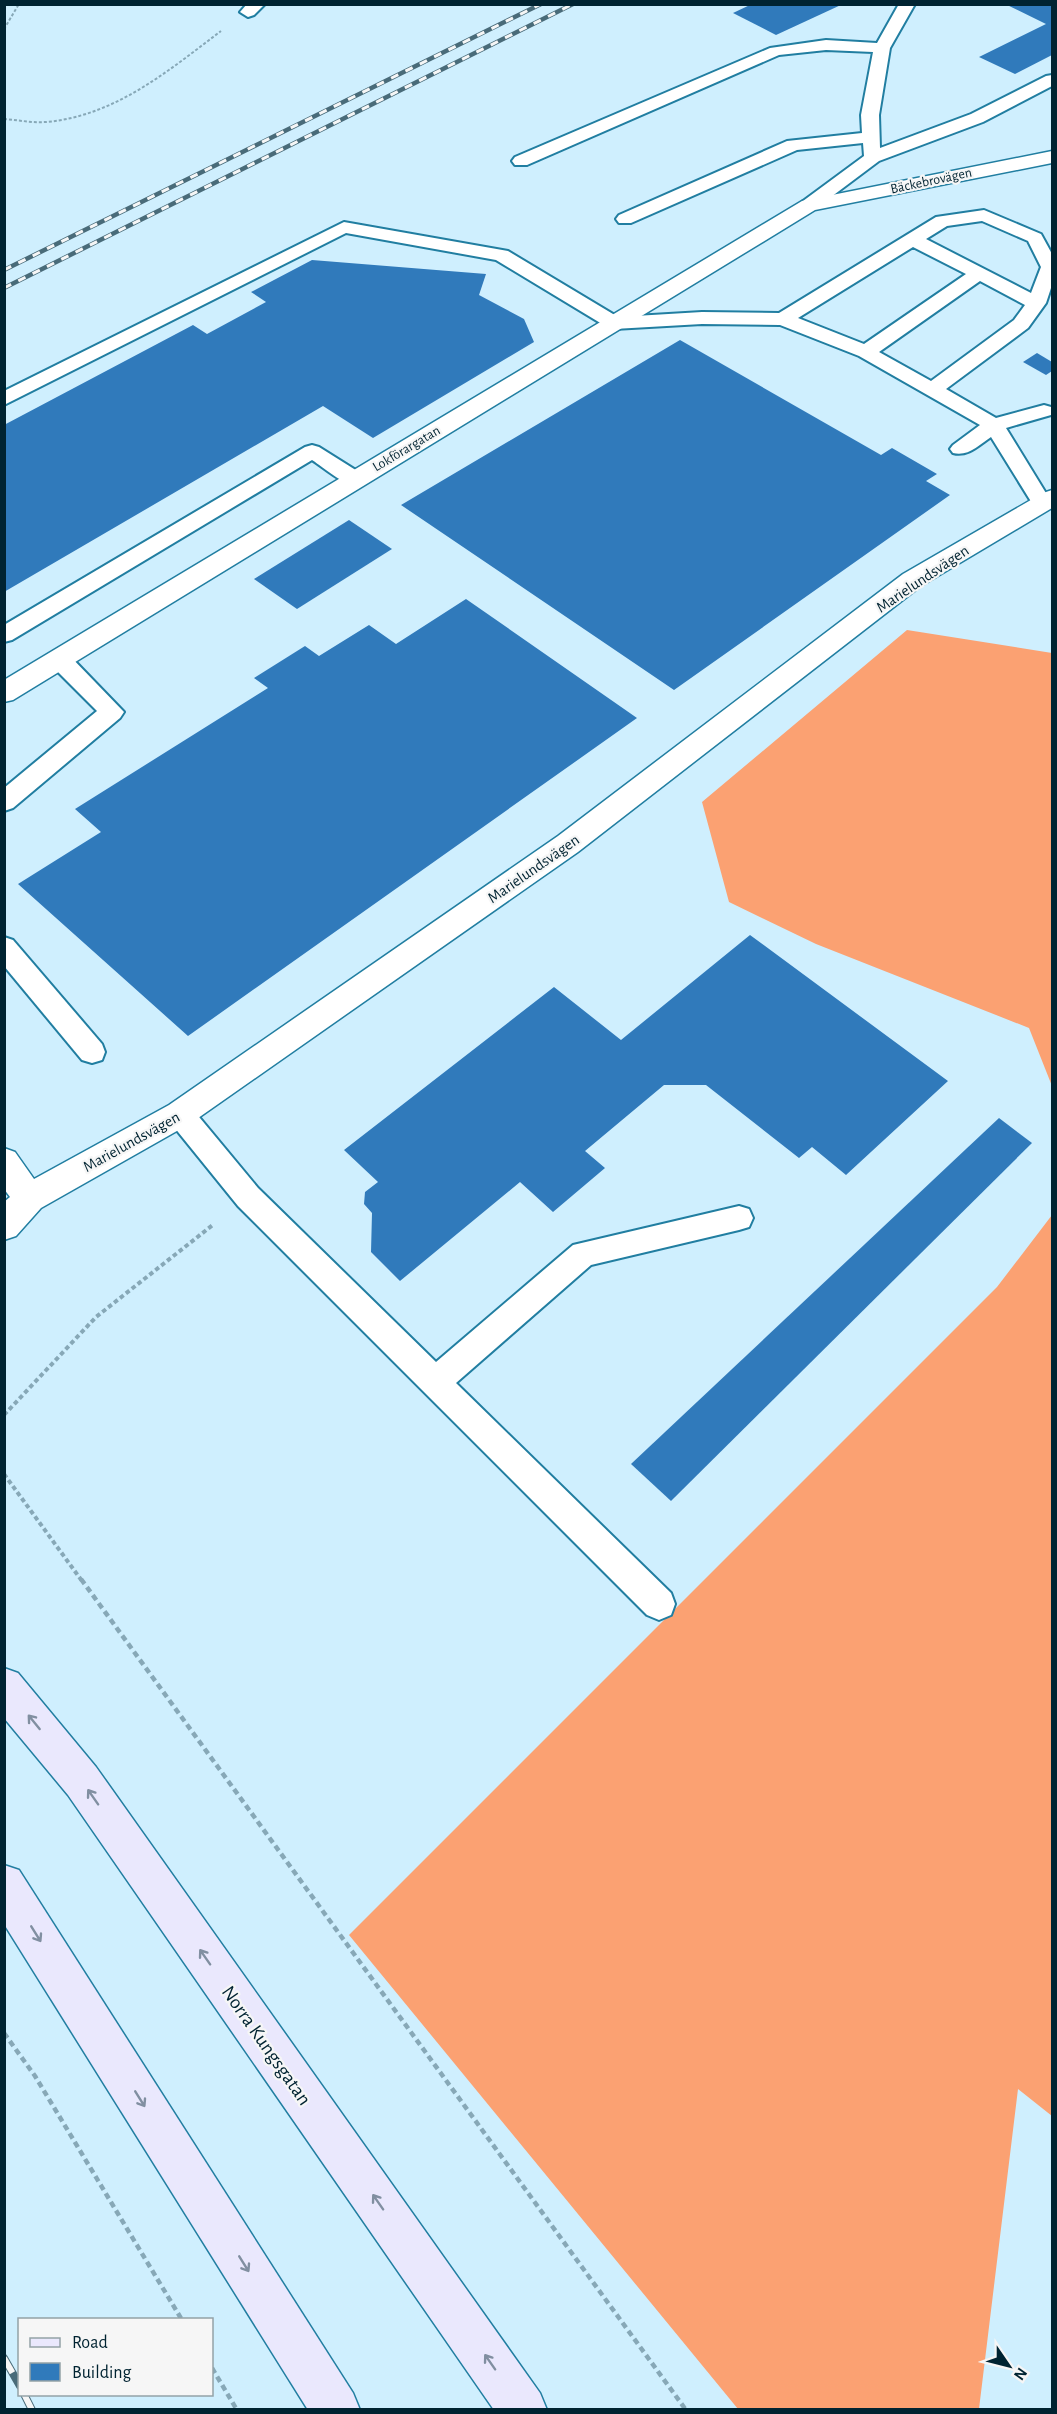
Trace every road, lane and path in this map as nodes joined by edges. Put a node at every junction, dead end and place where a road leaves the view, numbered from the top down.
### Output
1 (19, 4) edge
2 (907, 4) edge
3 (252, 8) edge
4 (4, 29) edge
5 (882, 48) junction
6 (1053, 80) edge
7 (4, 119) edge
8 (871, 137) junction
9 (873, 157) junction
10 (1053, 157) edge
11 (520, 161) dead end
12 (809, 205) junction
13 (626, 219) dead end
14 (912, 239) junction
15 (978, 274) junction
16 (1036, 303) junction
17 (783, 320) junction
18 (614, 323) junction
19 (866, 352) junction
20 (933, 389) junction
21 (4, 399) edge
22 (1044, 411) dead end
23 (994, 425) junction
24 (960, 449) dead end
25 (355, 479) junction
26 (1047, 500) edge
27 (4, 635) edge
28 (60, 660) junction
29 (4, 693) edge
30 (4, 802) edge
31 (4, 947) edge
32 (92, 1052) dead end
33 (180, 1114) junction
34 (4, 1162) edge
35 (249, 1197) junction
36 (29, 1198) junction
37 (739, 1218) dead end
38 (4, 1226) edge
39 (435, 1382) junction
40 (4, 1415) edge
41 (4, 1474) edge
42 (659, 1604) dead end
43 (4, 1687) edge
44 (4, 1885) edge
45 (4, 2033) edge
46 (181, 2318) edge
47 (213, 2370) edge
48 (237, 2409) edge
49 (336, 2409) edge
50 (523, 2409) edge
51 (686, 2409) edge

1 - 4 path
2 - 5 lane
3 - 7 path
5 - 8 lane
5 - 11 lane
6 - 9 lane
8 - 9 lane
8 - 13 lane
9 - 12 lane
10 - 12 street, Bäckebrovägen
12 - 18 street, Lokförargatan
14 - 15 lane
14 - 16 lane
14 - 17 lane
15 - 16 lane
15 - 19 lane
16 - 20 lane
17 - 18 lane
17 - 19 lane
18 - 21 lane
18 - 25 street, Lokförargatan
19 - 20 lane
20 - 23 lane
22 - 23 lane
23 - 24 lane
23 - 26 lane
25 - 27 lane
25 - 28 street, Lokförargatan
26 - 33 street, Marielundsvägen
28 - 29 street, Lokförargatan
28 - 30 lane
31 - 32 lane
33 - 35 lane
33 - 36 street, Marielundsvägen
34 - 36 street
35 - 39 lane
35 - 40 path
36 - 38 street, Marielundsvägen
37 - 39 lane
39 - 42 lane
41 - 51 path
50 -> 43 main road, Norra Kungsgatan
44 -> 49 main road
45 - 46 path
47 - 48 path

